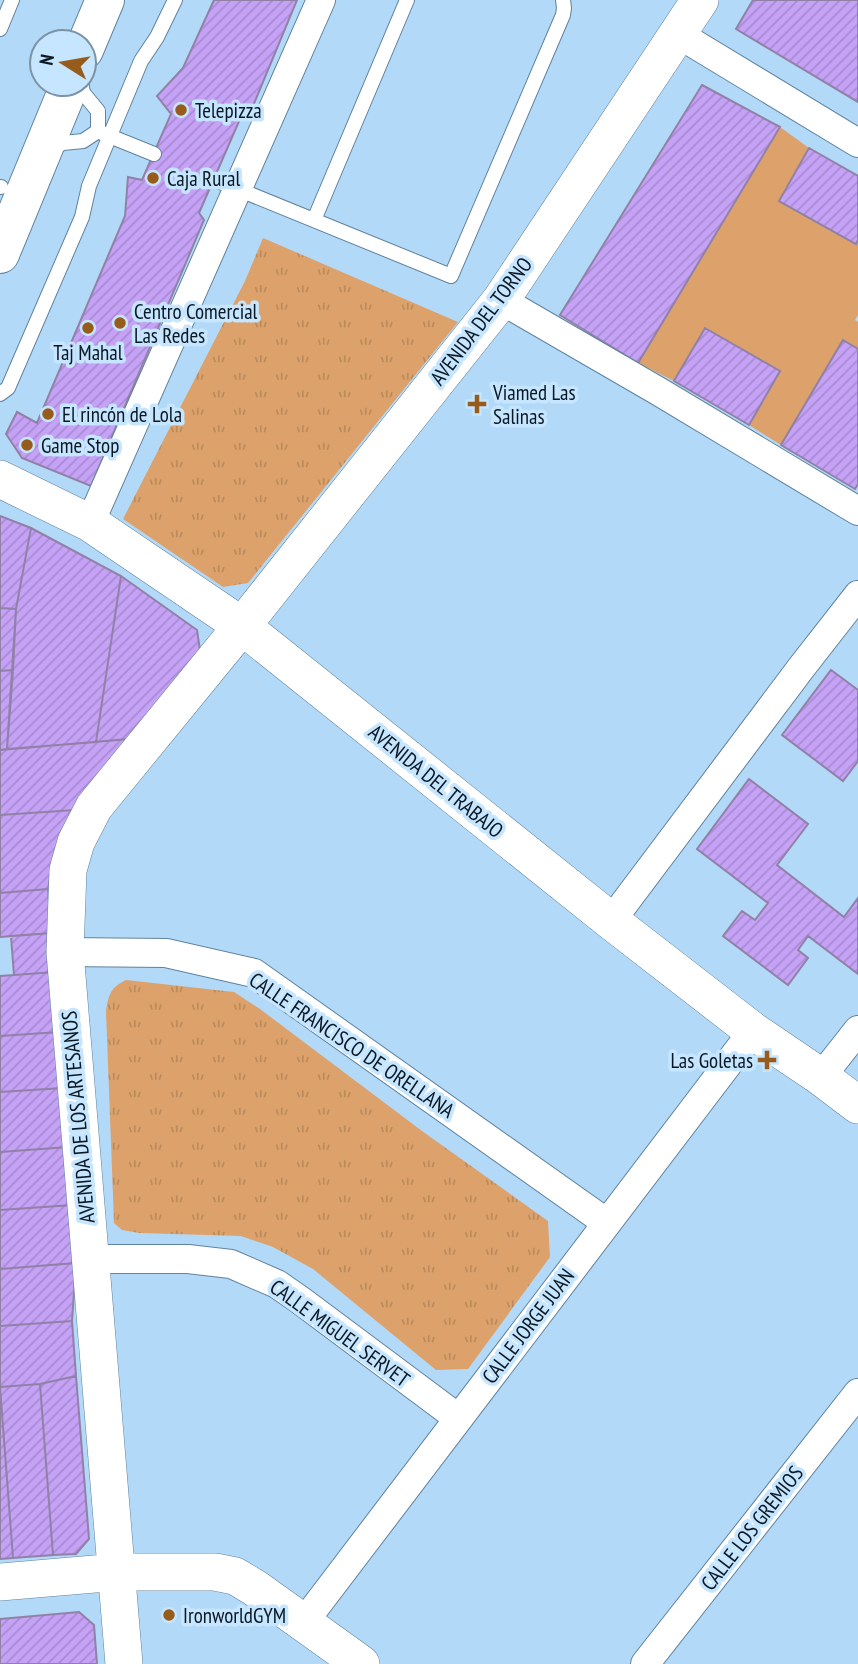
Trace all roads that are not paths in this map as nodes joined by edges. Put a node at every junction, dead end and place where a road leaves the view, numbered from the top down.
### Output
1 (79, 0) edge
2 (105, 0) edge
3 (175, 0) edge
4 (321, 0) edge
5 (407, 0) edge
6 (563, 0) edge
7 (700, 0) edge
8 (6, 8) edge
9 (68, 28) edge
10 (93, 28) edge
11 (0, 29) edge
12 (678, 34) junction
13 (38, 98) edge
14 (64, 98) edge
15 (87, 98) edge
16 (104, 133) junction
17 (858, 144) edge
18 (41, 152) junction
19 (154, 154) dead end
20 (226, 184) junction
21 (0, 187) edge
22 (314, 220) junction
23 (0, 254) edge
24 (501, 300) junction
25 (0, 394) edge
26 (0, 480) edge
27 (858, 511) edge
28 (90, 523) junction
29 (858, 595) edge
30 (242, 626) junction
31 (611, 921) junction
32 (65, 952) junction
33 (858, 1030) edge
34 (753, 1031) junction
35 (821, 1077) junction
36 (858, 1105) edge
37 (607, 1223) junction
38 (90, 1259) junction
39 (858, 1392) edge
40 (458, 1418) junction
41 (118, 1572) junction
42 (0, 1582) edge
43 (304, 1622) junction
44 (124, 1664) edge
45 (360, 1664) edge
46 (645, 1664) edge

1 - 9 main road
2 - 10 main road
3 - 16 lane
4 - 20 street
5 - 22 lane
6 - 22 lane
7 - 12 street, AVENIDA DEL TORNO
8 - 11 lane
12 - 17 street
12 - 24 street, AVENIDA DEL TORNO
13 - 21 main road
14 - 18 main road
15 - 16 lane
16 - 18 lane
16 - 19 lane
16 - 25 lane
18 - 23 main road
20 - 22 lane
20 - 28 street
24 - 27 street
24 - 30 street, AVENIDA DEL TORNO
26 - 28 street, AVENIDA DEL TRABAJO
28 - 30 street, AVENIDA DEL TRABAJO
29 - 31 street
30 - 31 street, AVENIDA DEL TRABAJO
30 - 32 street, AVENIDA DE LOS ARTESANOS
31 - 34 street, AVENIDA DEL TRABAJO
32 - 37 street, CALLE FRANCISCO DE ORELLANA
32 - 38 street, AVENIDA DE LOS ARTESANOS
33 - 35 street
34 - 35 street, AVENIDA DEL TRABAJO
34 - 37 street, CALLE JORGE JUAN
35 - 36 street, AVENIDA DEL TRABAJO
37 - 40 street, CALLE JORGE JUAN
38 - 40 street, CALLE MIGUEL SERVET
38 - 41 street, AVENIDA DE LOS ARTESANOS
39 - 46 street, CALLE LOS GREMIOS
40 - 43 street, CALLE JORGE JUAN
41 - 42 street
41 - 43 street
41 - 44 street, AVENIDA DE LOS ARTESANOS
43 - 45 street

